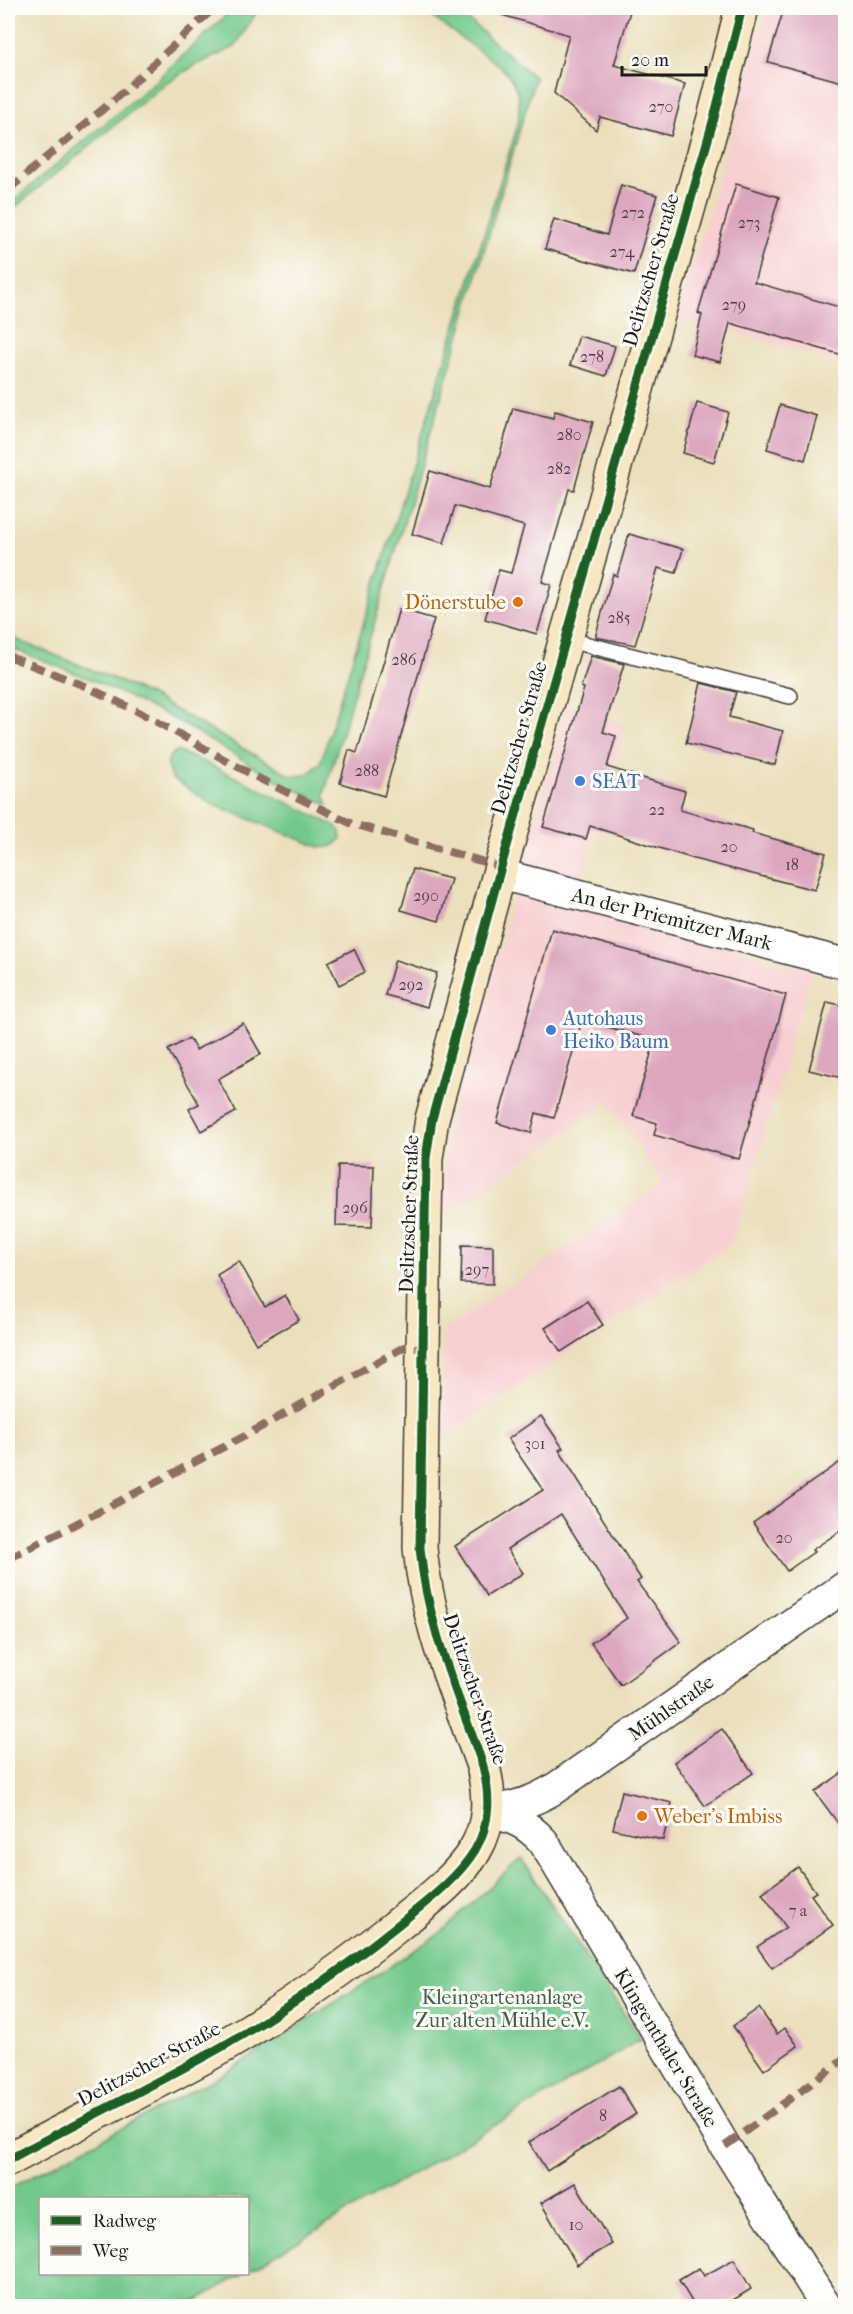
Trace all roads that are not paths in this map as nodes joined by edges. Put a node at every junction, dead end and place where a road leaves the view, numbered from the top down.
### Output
1 (742, 8) edge
2 (565, 639) junction
3 (790, 696) dead end
4 (499, 874) junction
5 (846, 964) edge
6 (846, 1586) edge
7 (488, 1812) junction
8 (534, 1813) junction
9 (8, 2160) edge
10 (826, 2307) edge

1 - 2 main road, Delitzscher Straße
2 - 3 lane
2 - 4 main road, Delitzscher Straße
4 - 5 street, An der Priemitzer Mark
4 - 7 main road, Delitzscher Straße
6 - 8 street, Mühlstraße
7 - 8 street, Mühlstraße
7 - 9 main road, Delitzscher Straße
8 - 10 street, Klingenthaler Straße

